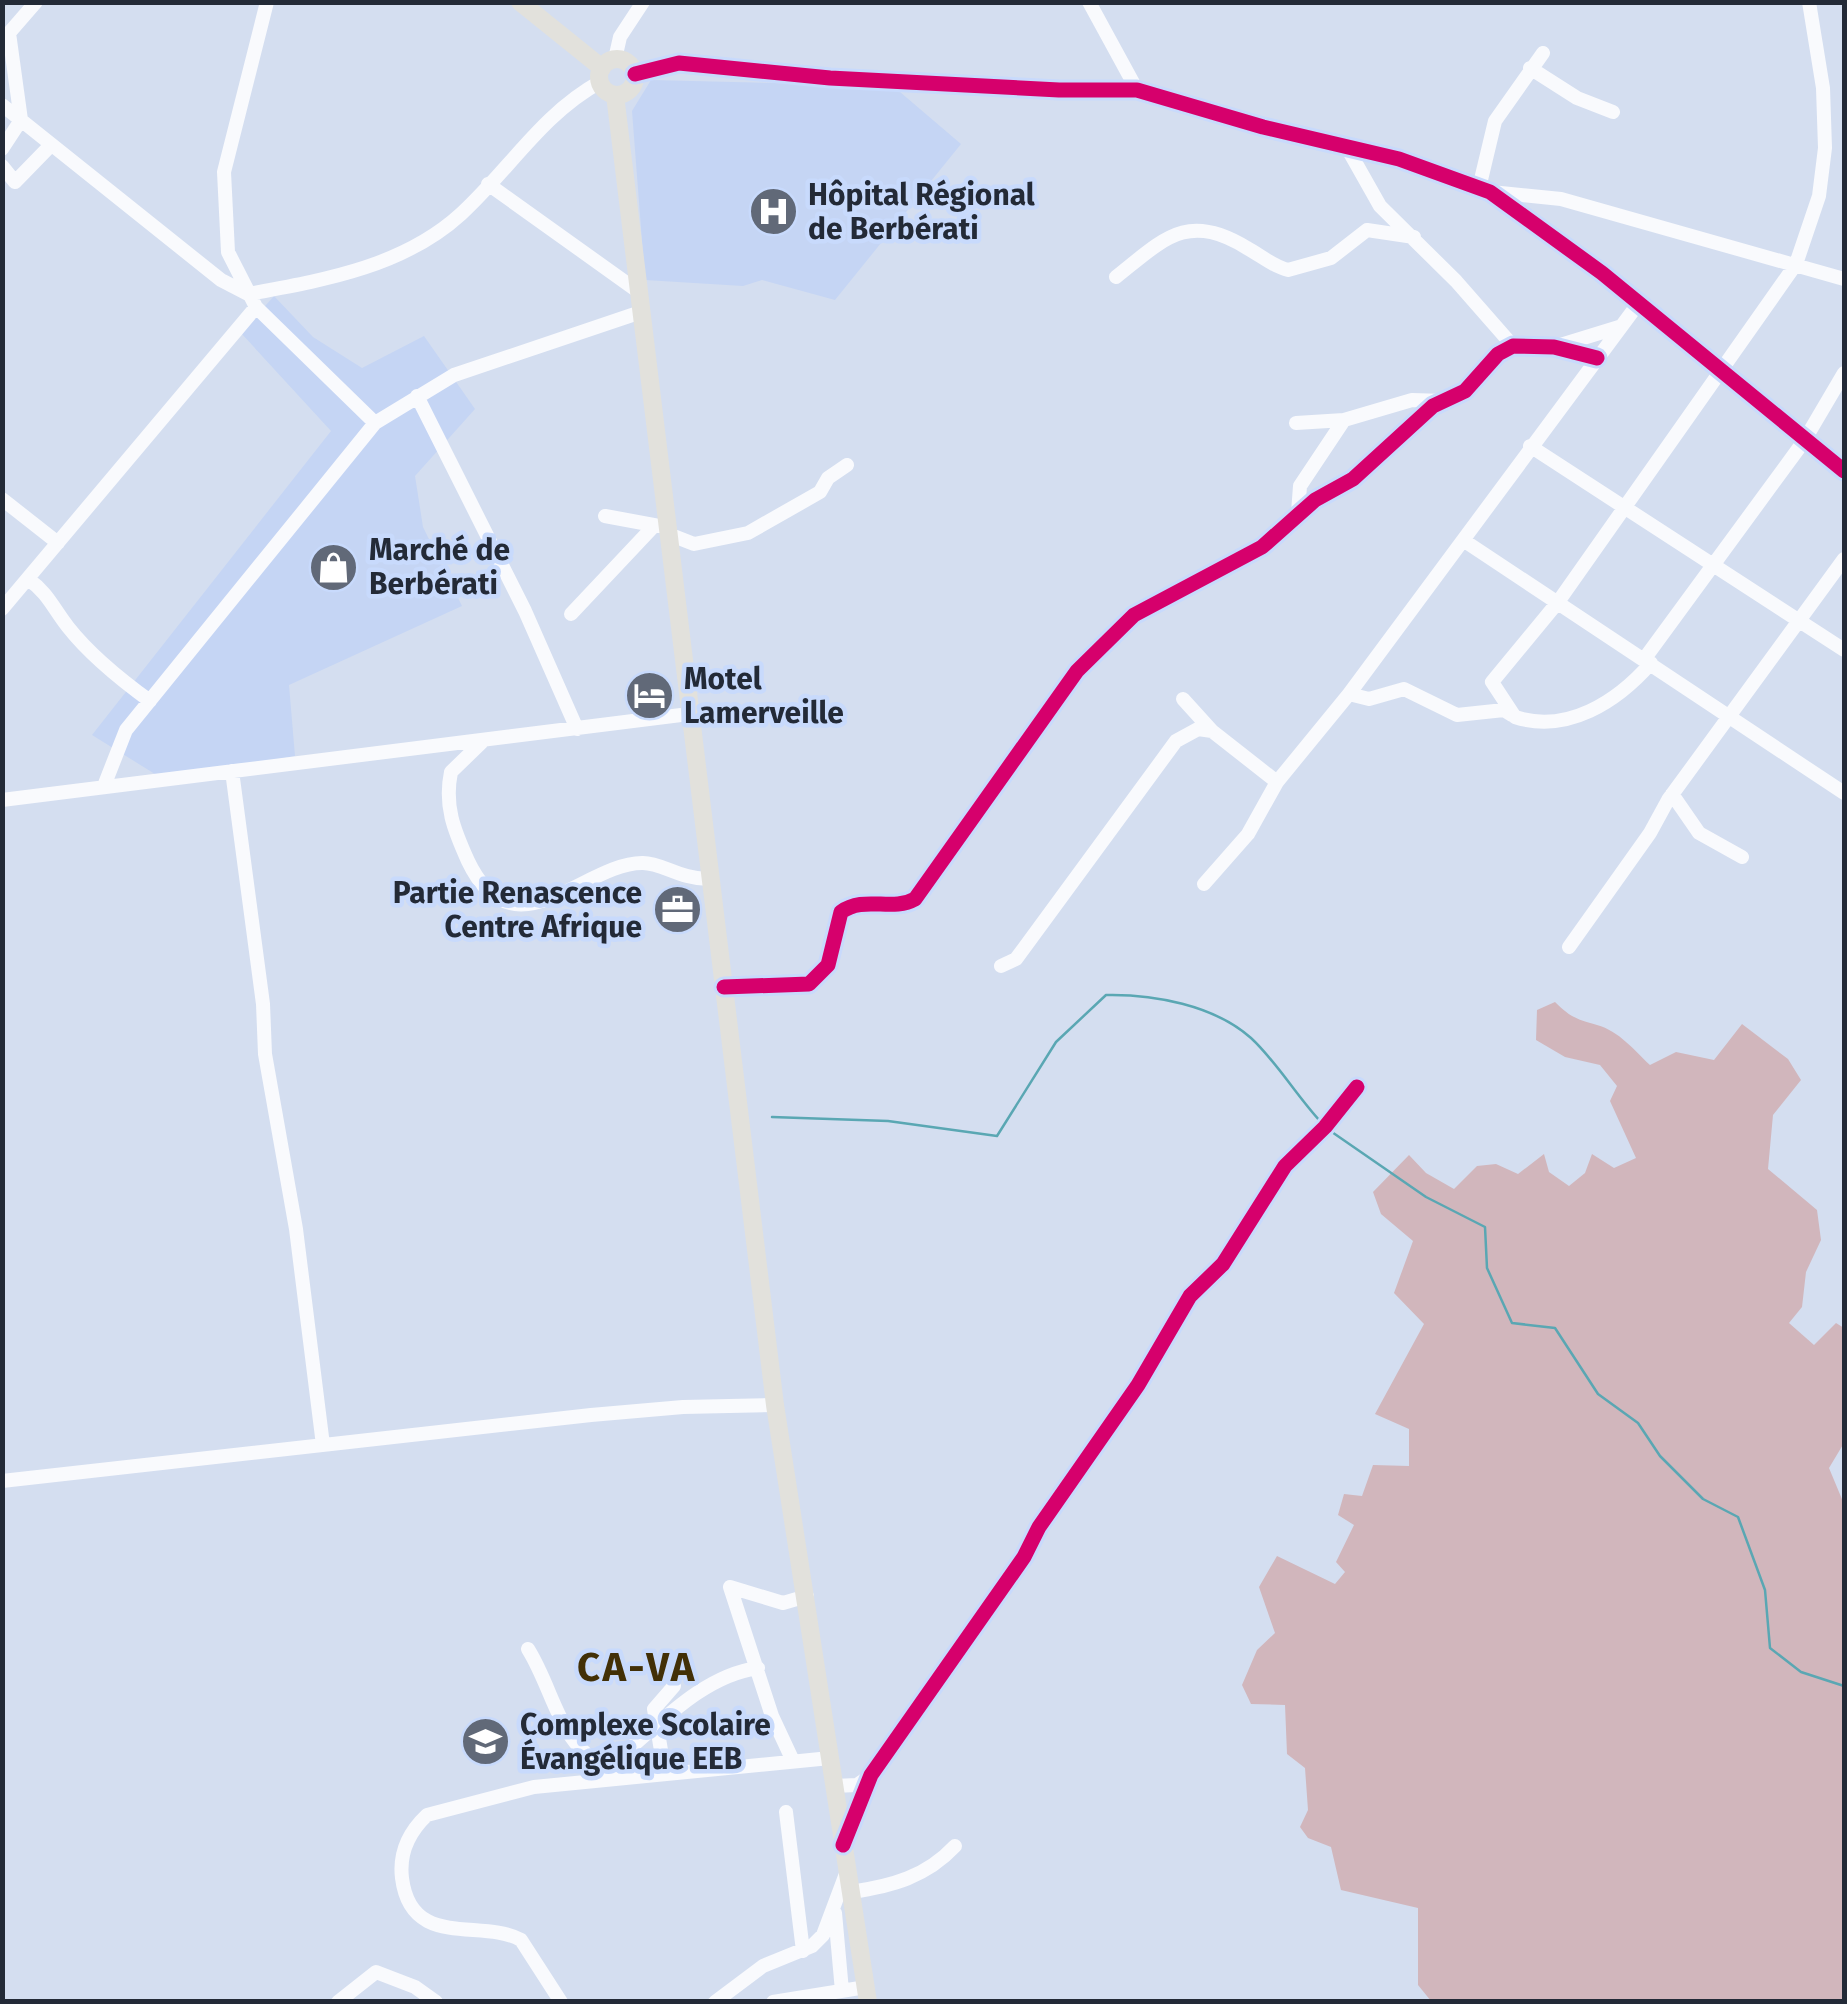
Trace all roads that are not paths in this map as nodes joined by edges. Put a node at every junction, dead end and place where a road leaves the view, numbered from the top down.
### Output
1 (36, 2) edge
2 (267, 2) edge
3 (520, 2) edge
4 (643, 2) edge
5 (1089, 2) edge
6 (1809, 2) edge
7 (6, 37) edge
8 (1544, 53) dead end
9 (1530, 68) junction
10 (606, 70) junction
11 (635, 74) junction
12 (1137, 90) junction
13 (615, 94) junction
14 (2, 105) edge
15 (1613, 112) dead end
16 (21, 120) junction
17 (1345, 144) junction
18 (51, 145) junction
19 (2, 149) edge
20 (2, 166) edge
21 (15, 182) junction
22 (488, 184) junction
23 (1484, 190) junction
24 (2, 196) edge
25 (1414, 237) junction
26 (1796, 264) junction
27 (1116, 277) dead end
28 (1844, 279) edge
29 (639, 292) junction
30 (252, 301) junction
31 (1638, 304) junction
32 (642, 312) junction
33 (1620, 327) junction
34 (1512, 346) junction
35 (1554, 347) junction
36 (1597, 358) junction
37 (1721, 373) junction
38 (1844, 373) edge
39 (418, 396) junction
40 (1445, 401) junction
41 (1344, 420) junction
42 (1296, 422) dead end
43 (375, 423) junction
44 (1804, 440) junction
45 (1530, 446) junction
46 (846, 465) dead end
47 (1844, 471) edge
48 (2, 499) edge
49 (1623, 506) junction
50 (1298, 514) junction
51 (605, 516) dead end
52 (664, 529) junction
53 (1464, 540) junction
54 (58, 543) junction
55 (1844, 558) edge
56 (1712, 564) junction
57 (28, 579) junction
58 (1558, 602) junction
59 (2, 610) edge
60 (571, 614) dead end
61 (1799, 620) junction
62 (1844, 650) edge
63 (1648, 661) junction
64 (1349, 694) junction
65 (1184, 699) dead end
66 (150, 701) junction
67 (688, 714) junction
68 (1730, 717) junction
69 (1515, 718) junction
70 (577, 729) junction
71 (1212, 731) junction
72 (488, 738) junction
73 (232, 771) junction
74 (1277, 782) junction
75 (104, 786) junction
76 (1842, 786) edge
77 (1672, 794) junction
78 (2, 800) edge
79 (1742, 857) dead end
80 (709, 880) junction
81 (1204, 884) dead end
82 (1569, 947) dead end
83 (1001, 966) dead end
84 (724, 986) junction
85 (1357, 1087) dead end
86 (775, 1405) junction
87 (323, 1446) junction
88 (2, 1481) edge
89 (807, 1596) junction
90 (528, 1649) dead end
91 (758, 1668) junction
92 (674, 1686) dead end
93 (656, 1726) junction
94 (830, 1758) junction
95 (793, 1761) junction
96 (606, 1769) junction
97 (666, 1774) junction
98 (871, 1775) junction
99 (628, 1778) junction
100 (586, 1782) junction
101 (834, 1786) junction
102 (786, 1812) dead end
103 (843, 1844) junction
104 (956, 1846) dead end
105 (848, 1870) junction
106 (851, 1892) junction
107 (835, 1907) junction
108 (803, 1951) junction
109 (842, 1991) junction
110 (867, 1994) edge
111 (338, 2002) edge
112 (436, 2002) edge
113 (562, 2002) edge
114 (715, 2002) edge
115 (773, 2002) edge

1 - 7 street
2 - 30 street
3 - 10 main road
4 - 10 street
5 - 12 street
6 - 26 street
7 - 16 street
8 - 9 street
9 - 15 street
9 - 23 street
10 - 11 main road
10 - 13 main road
10 - 22 street
11 - 12 street
11 - 13 main road
12 - 17 street
13 - 29 main road
14 - 16 street
16 - 18 street
16 - 19 street
17 - 23 street
17 - 25 street
18 - 21 street
18 - 30 street
20 - 21 street
21 - 24 street
22 - 29 street
22 - 30 street
23 - 26 street
23 - 31 street
25 - 27 street
25 - 34 street
26 - 28 street
26 - 37 street
29 - 32 main road
30 - 43 street
30 - 54 street
31 - 33 street
31 - 37 street
32 - 39 street
32 - 52 main road
33 - 35 street
33 - 36 street
34 - 35 street
34 - 40 street
35 - 36 street
36 - 45 street
37 - 44 street
37 - 49 street
38 - 44 street
39 - 43 street
39 - 70 street
40 - 41 street
40 - 50 street
41 - 42 street
41 - 50 street
43 - 66 street
44 - 47 street
44 - 56 street
45 - 49 street
45 - 53 street
46 - 52 street
48 - 54 street
49 - 56 street
49 - 58 street
50 - 84 street
51 - 52 street
52 - 60 street
52 - 67 main road
53 - 58 street
53 - 64 street
54 - 57 street
55 - 61 street
56 - 61 street
56 - 63 street
57 - 59 street
57 - 66 street
58 - 63 street
58 - 69 street
61 - 62 street
61 - 68 street
63 - 68 street
63 - 69 street
64 - 69 street
64 - 74 street
65 - 71 street
66 - 75 street
67 - 70 street
67 - 80 main road
68 - 76 street
68 - 77 street
70 - 72 street
71 - 74 street
71 - 83 street
72 - 73 street
72 - 80 street
73 - 75 street
73 - 87 street
74 - 81 street
75 - 78 street
77 - 79 street
77 - 82 street
80 - 84 main road
84 - 86 main road
85 - 98 street
86 - 87 street
86 - 89 main road
87 - 88 street
89 - 91 street
89 - 94 main road
90 - 96 street
91 - 93 street
91 - 95 street
92 - 93 street
93 - 96 street
93 - 97 street
94 - 95 street
94 - 101 main road
95 - 97 street
96 - 99 street
96 - 100 street
97 - 99 street
98 - 101 street
98 - 103 street
99 - 100 street
100 - 113 street
101 - 103 main road
102 - 108 street
103 - 105 main road
104 - 106 street
105 - 106 main road
105 - 107 street
106 - 110 main road
107 - 108 street
107 - 109 street
108 - 114 street
109 - 110 street
109 - 115 street
111 - 112 street

